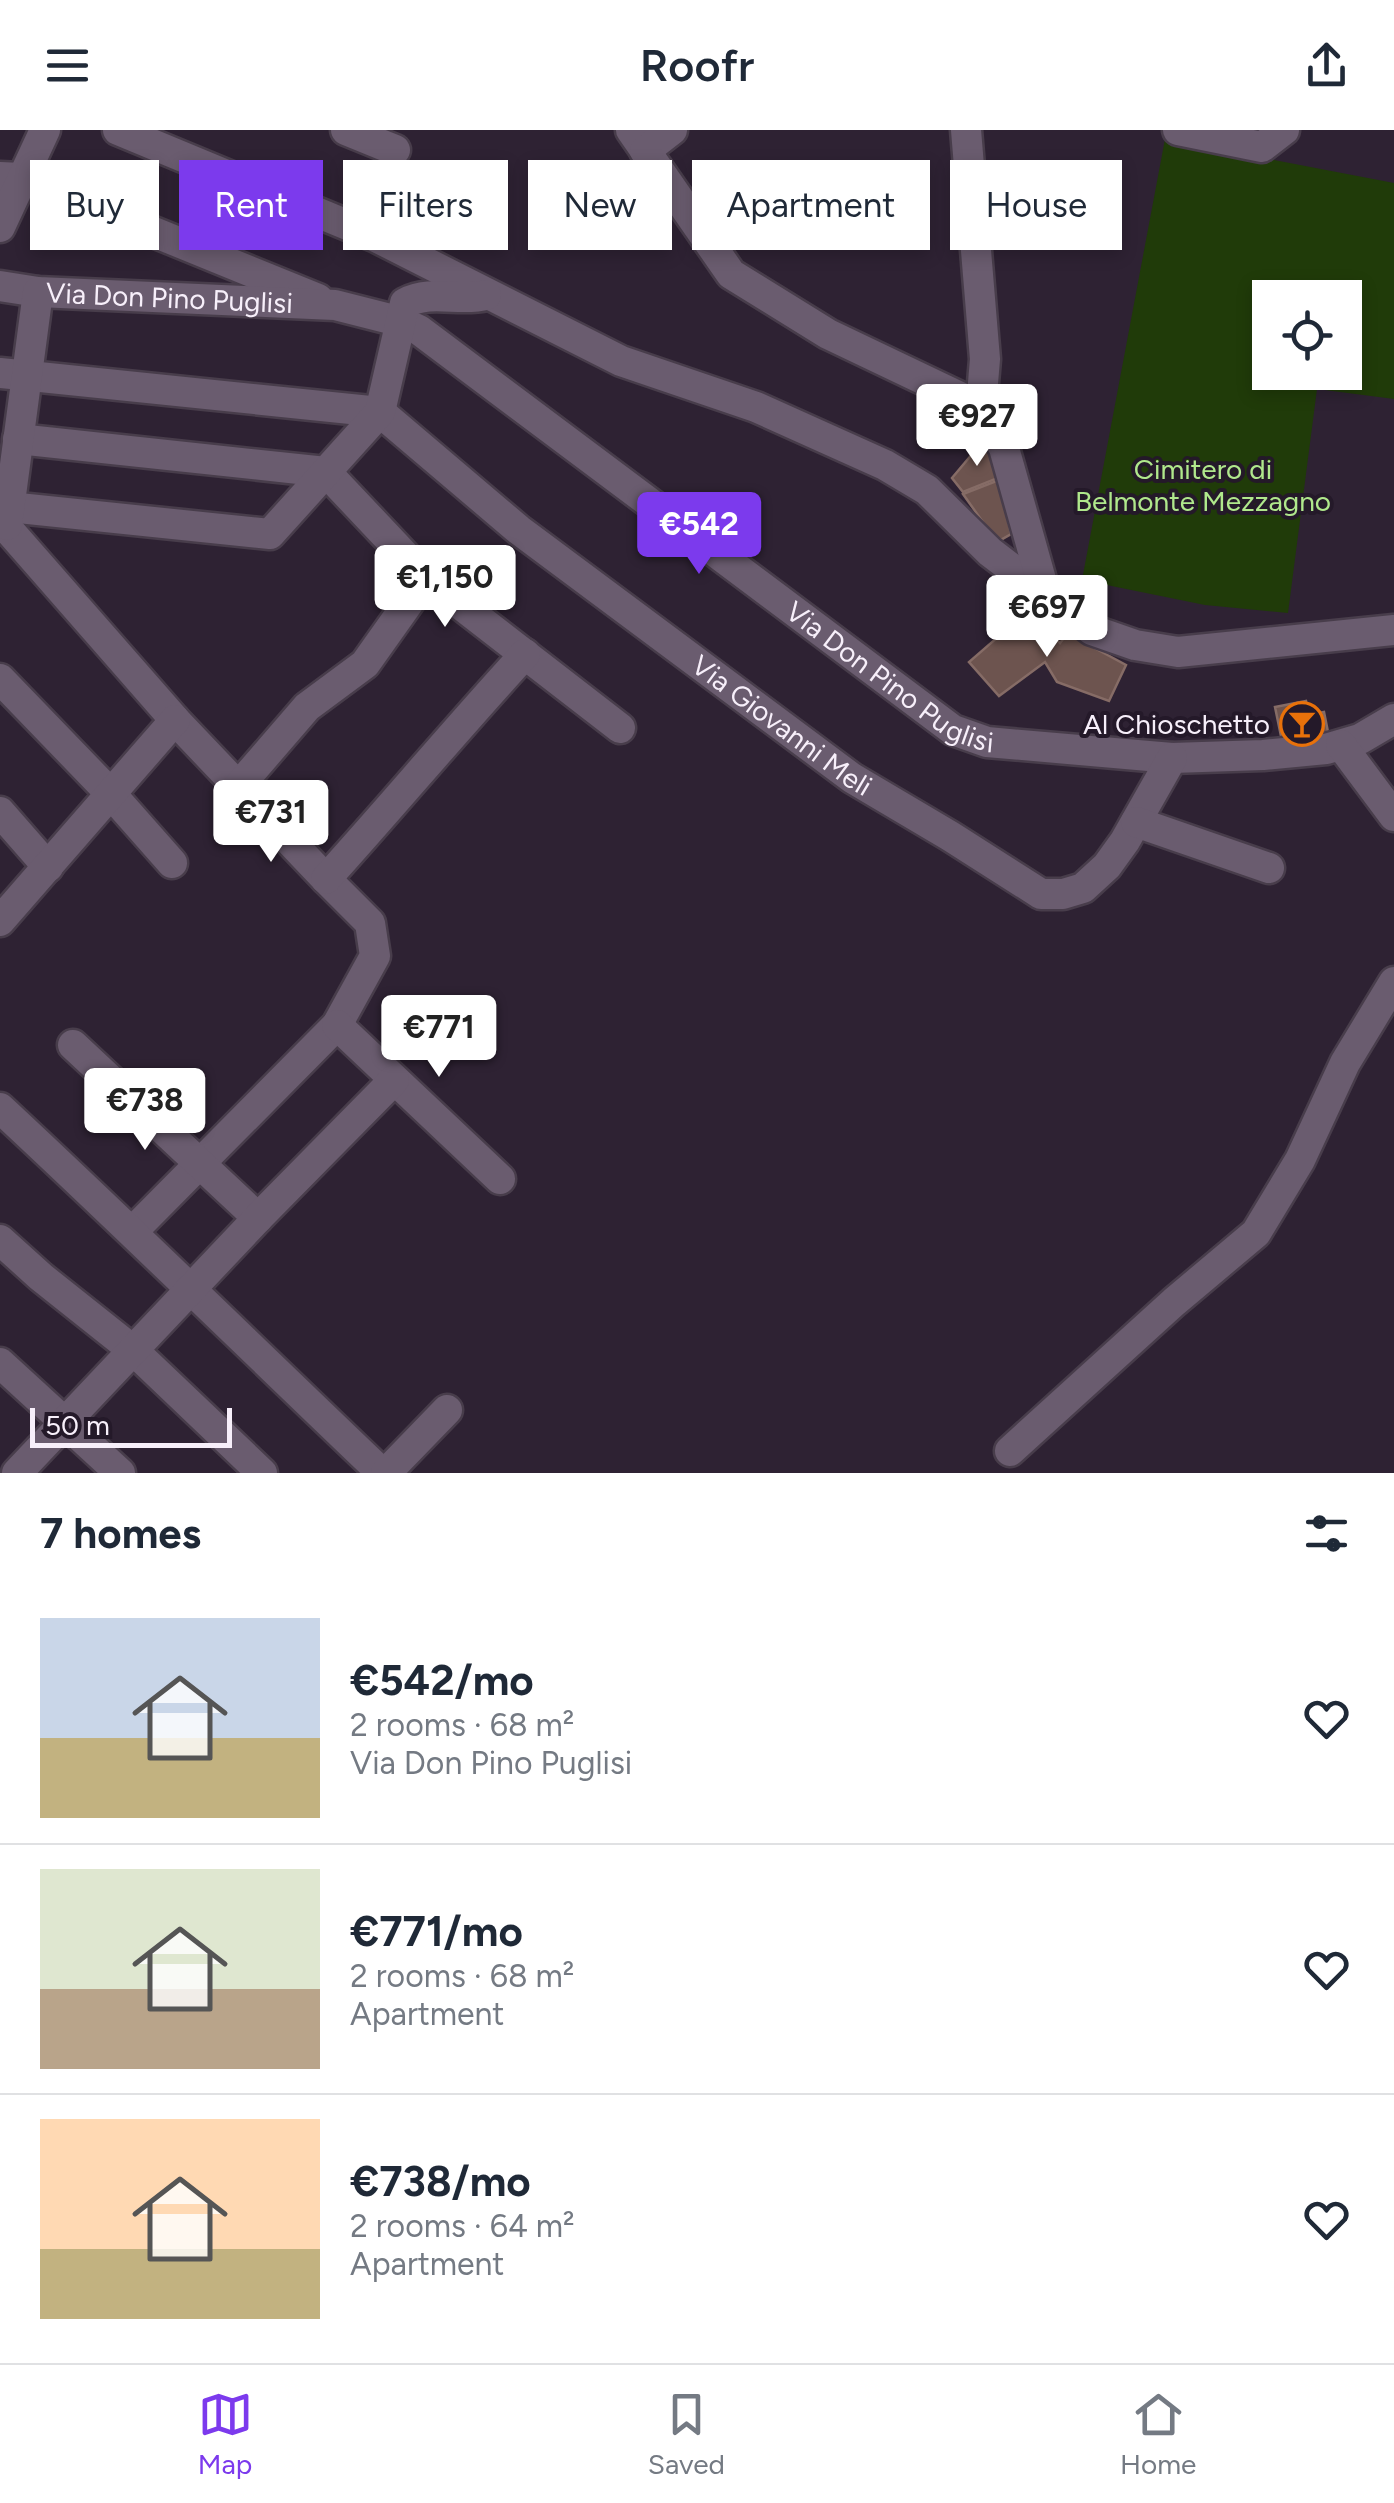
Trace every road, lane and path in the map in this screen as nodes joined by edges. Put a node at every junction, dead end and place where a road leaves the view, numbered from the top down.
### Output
1 (45, 130) edge
2 (118, 130) edge
3 (346, 130) edge
4 (672, 130) edge
5 (966, 130) edge
6 (1178, 130) edge
7 (1284, 130) edge
8 (638, 140) edge
9 (395, 150) dead end
10 (10, 178) edge
11 (0, 226) edge
12 (0, 286) edge
13 (38, 292) junction
14 (489, 294) junction
15 (335, 305) junction
16 (402, 322) junction
17 (13, 374) edge
18 (982, 407) junction
19 (380, 412) junction
20 (18, 438) junction
21 (326, 472) junction
22 (5, 513) edge
23 (426, 578) junction
24 (1045, 594) junction
25 (1394, 630) edge
26 (525, 654) junction
27 (0, 679) edge
28 (1394, 719) edge
29 (175, 720) junction
30 (620, 728) dead end
31 (1341, 745) junction
32 (1172, 758) junction
33 (238, 788) junction
34 (112, 795) junction
35 (0, 812) edge
36 (1394, 816) edge
37 (1136, 822) junction
38 (172, 863) dead end
39 (48, 867) junction
40 (1269, 868) dead end
41 (326, 879) junction
42 (0, 921) edge
43 (1394, 982) edge
44 (337, 1024) junction
45 (73, 1045) dead end
46 (394, 1080) junction
47 (0, 1108) edge
48 (201, 1164) junction
49 (500, 1179) dead end
50 (258, 1218) junction
51 (132, 1231) junction
52 (0, 1240) edge
53 (190, 1289) junction
54 (134, 1351) junction
55 (0, 1363) edge
56 (447, 1410) dead end
57 (64, 1421) junction
58 (1010, 1451) dead end
59 (18, 1473) edge
60 (120, 1473) edge
61 (262, 1473) edge
62 (383, 1473) edge

1 - 10 street
2 - 14 street
3 - 9 street
4 - 8 street
5 - 18 street
6 - 7 street
8 - 18 street
10 - 11 street
10 - 15 street
12 - 13 street, Via Don Pino Puglisi
13 - 15 street, Via Don Pino Puglisi
13 - 17 street
14 - 16 street
14 - 24 street
15 - 16 street, Via Don Pino Puglisi
16 - 19 street
16 - 32 street, Via Don Pino Puglisi
17 - 19 street
17 - 20 street
18 - 24 street
19 - 21 street
19 - 37 street, Via Giovanni Meli
20 - 21 street
20 - 22 street
21 - 22 street
21 - 23 street
22 - 29 street
23 - 26 street
23 - 33 street
24 - 25 street
26 - 30 street
26 - 41 street
27 - 34 street
28 - 31 street, Via Don Pino Puglisi
29 - 33 street
29 - 34 street
31 - 32 street, Via Don Pino Puglisi
31 - 36 street
32 - 37 street, Via Giovanni Meli
33 - 41 street
34 - 38 street
34 - 39 street
35 - 39 street
37 - 40 street
39 - 42 street
41 - 44 street
43 - 58 street
44 - 46 street
44 - 48 street
45 - 48 street
46 - 49 street
46 - 50 street
47 - 51 street
48 - 50 street
48 - 51 street
50 - 53 street
51 - 53 street
52 - 54 street
53 - 54 street
53 - 62 street
54 - 57 street
54 - 61 street
55 - 57 street
56 - 62 street
57 - 59 street
57 - 60 street

